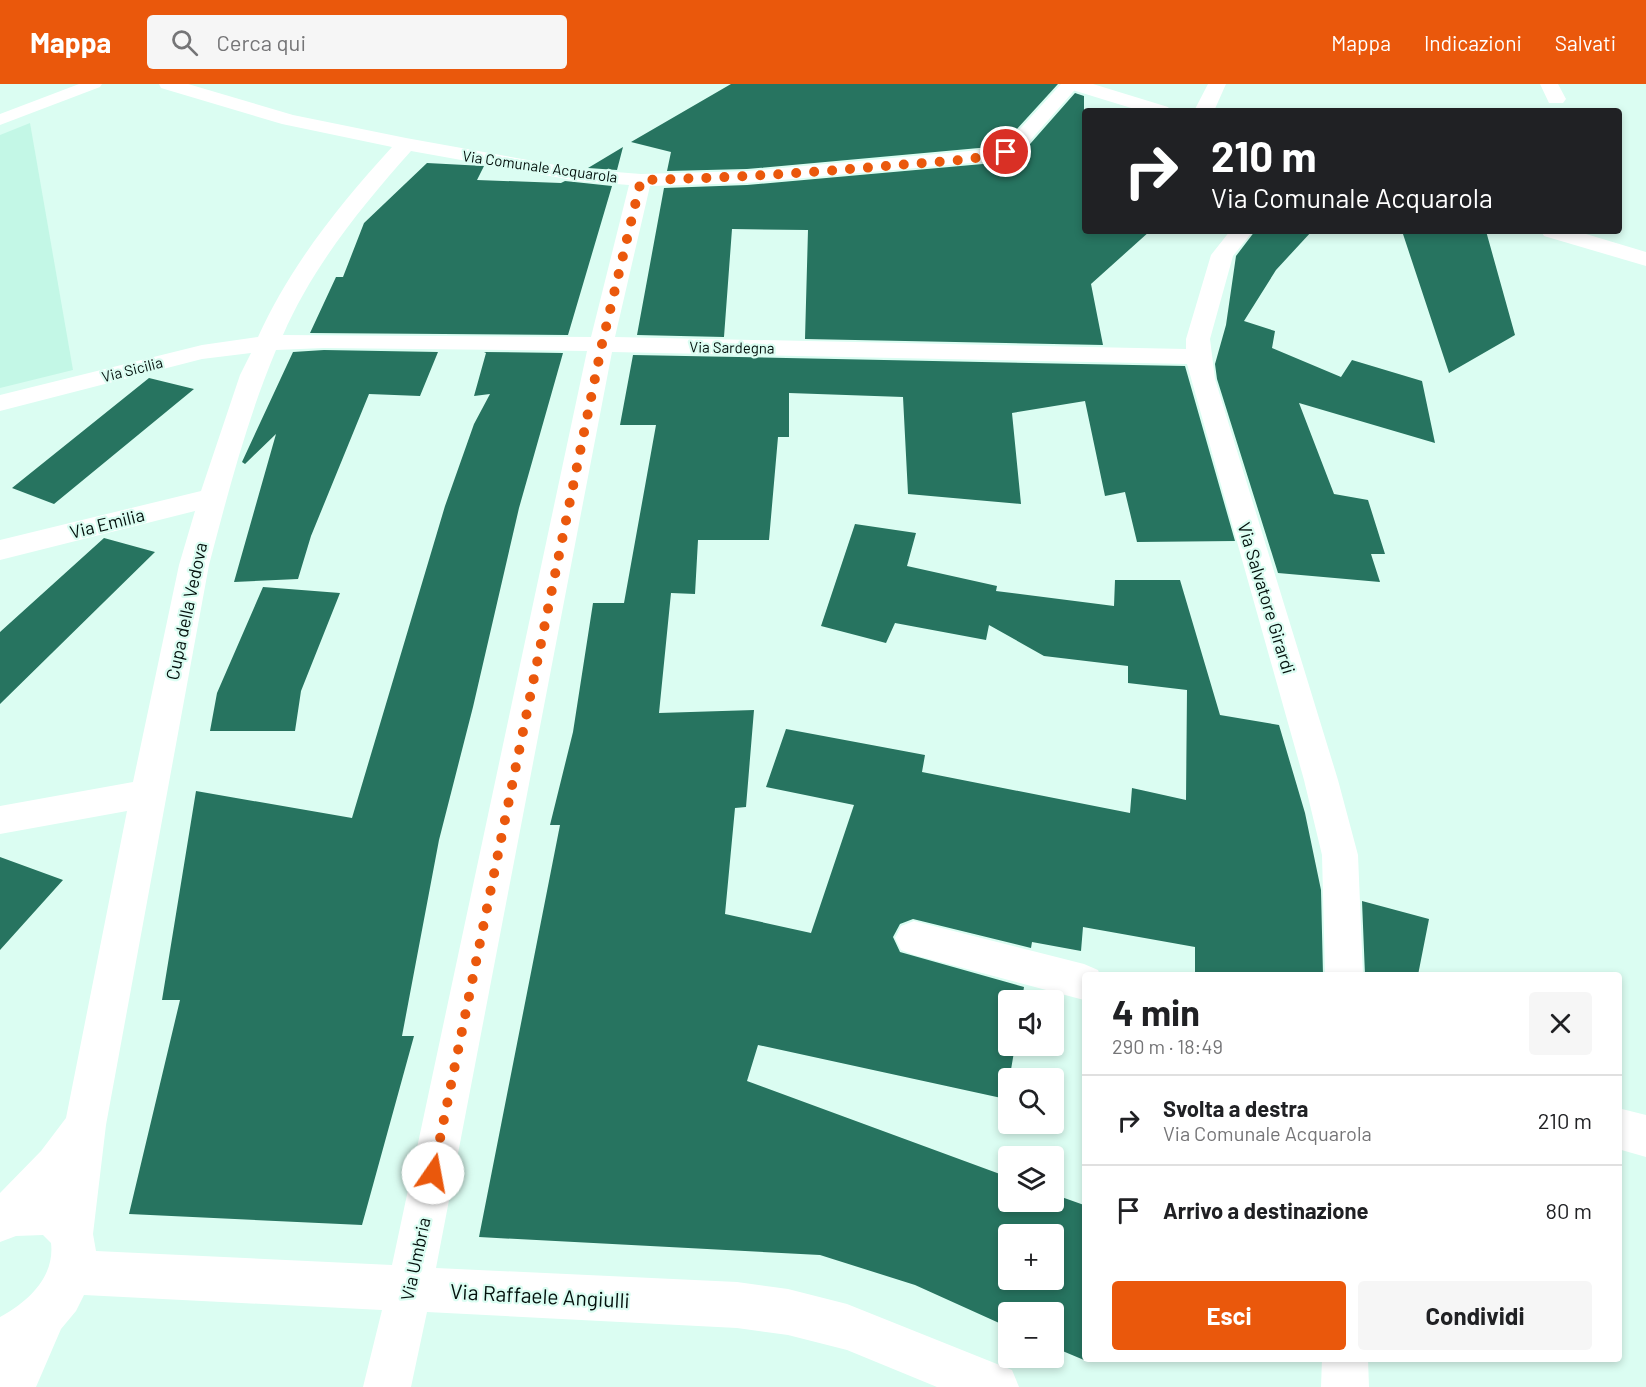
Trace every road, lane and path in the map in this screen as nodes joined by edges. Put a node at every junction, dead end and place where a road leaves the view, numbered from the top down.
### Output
1 (94, 84) edge
2 (168, 84) edge
3 (1072, 84) edge
4 (1217, 84) edge
5 (1151, 108) edge
6 (1205, 108) edge
7 (0, 120) edge
8 (406, 144) junction
9 (641, 180) junction
10 (1240, 234) edge
11 (1573, 234) edge
12 (1646, 259) edge
13 (266, 343) junction
14 (602, 344) junction
15 (1198, 357) junction
16 (0, 403) edge
17 (213, 497) junction
18 (0, 550) edge
19 (148, 793) junction
20 (0, 820) edge
21 (914, 938) dead end
22 (1344, 972) edge
23 (1082, 981) edge
24 (85, 1125) junction
25 (1622, 1129) edge
26 (1646, 1136) edge
27 (4, 1218) edge
28 (71, 1253) junction
29 (410, 1288) junction
30 (44, 1313) junction
31 (0, 1341) edge
32 (1345, 1362) edge
33 (12, 1387) edge
34 (387, 1387) edge
35 (995, 1387) edge
36 (1345, 1387) edge

1 - 7 lane
2 - 8 street, Via Comunale Acquarola
3 - 5 street
3 - 9 street, Via Comunale Acquarola
4 - 6 street
8 - 9 street, Via Comunale Acquarola
8 - 13 street, Cupa della Vedova
9 - 14 street, Via Umbria
10 - 15 street, Via Salvatore Girardi
11 - 12 street
13 - 14 street, Via Sardegna
13 - 16 street, Via Sicilia
13 - 17 street, Cupa della Vedova
14 - 15 street, Via Sardegna
14 - 29 street, Via Umbria
15 - 22 street, Via Salvatore Girardi
17 - 18 street, Via Emilia
17 - 19 street, Cupa della Vedova
19 - 20 street
19 - 24 street, Cupa della Vedova
21 - 23 street
24 - 27 street, Cupa della Vedova
24 - 28 street, Cupa della Vedova
25 - 26 street
27 - 28 street
28 - 29 street, Via Raffaele Angiulli
28 - 30 street
29 - 34 street, Via Umbria
29 - 35 street, Via Raffaele Angiulli
30 - 31 street
30 - 33 street
32 - 36 street

